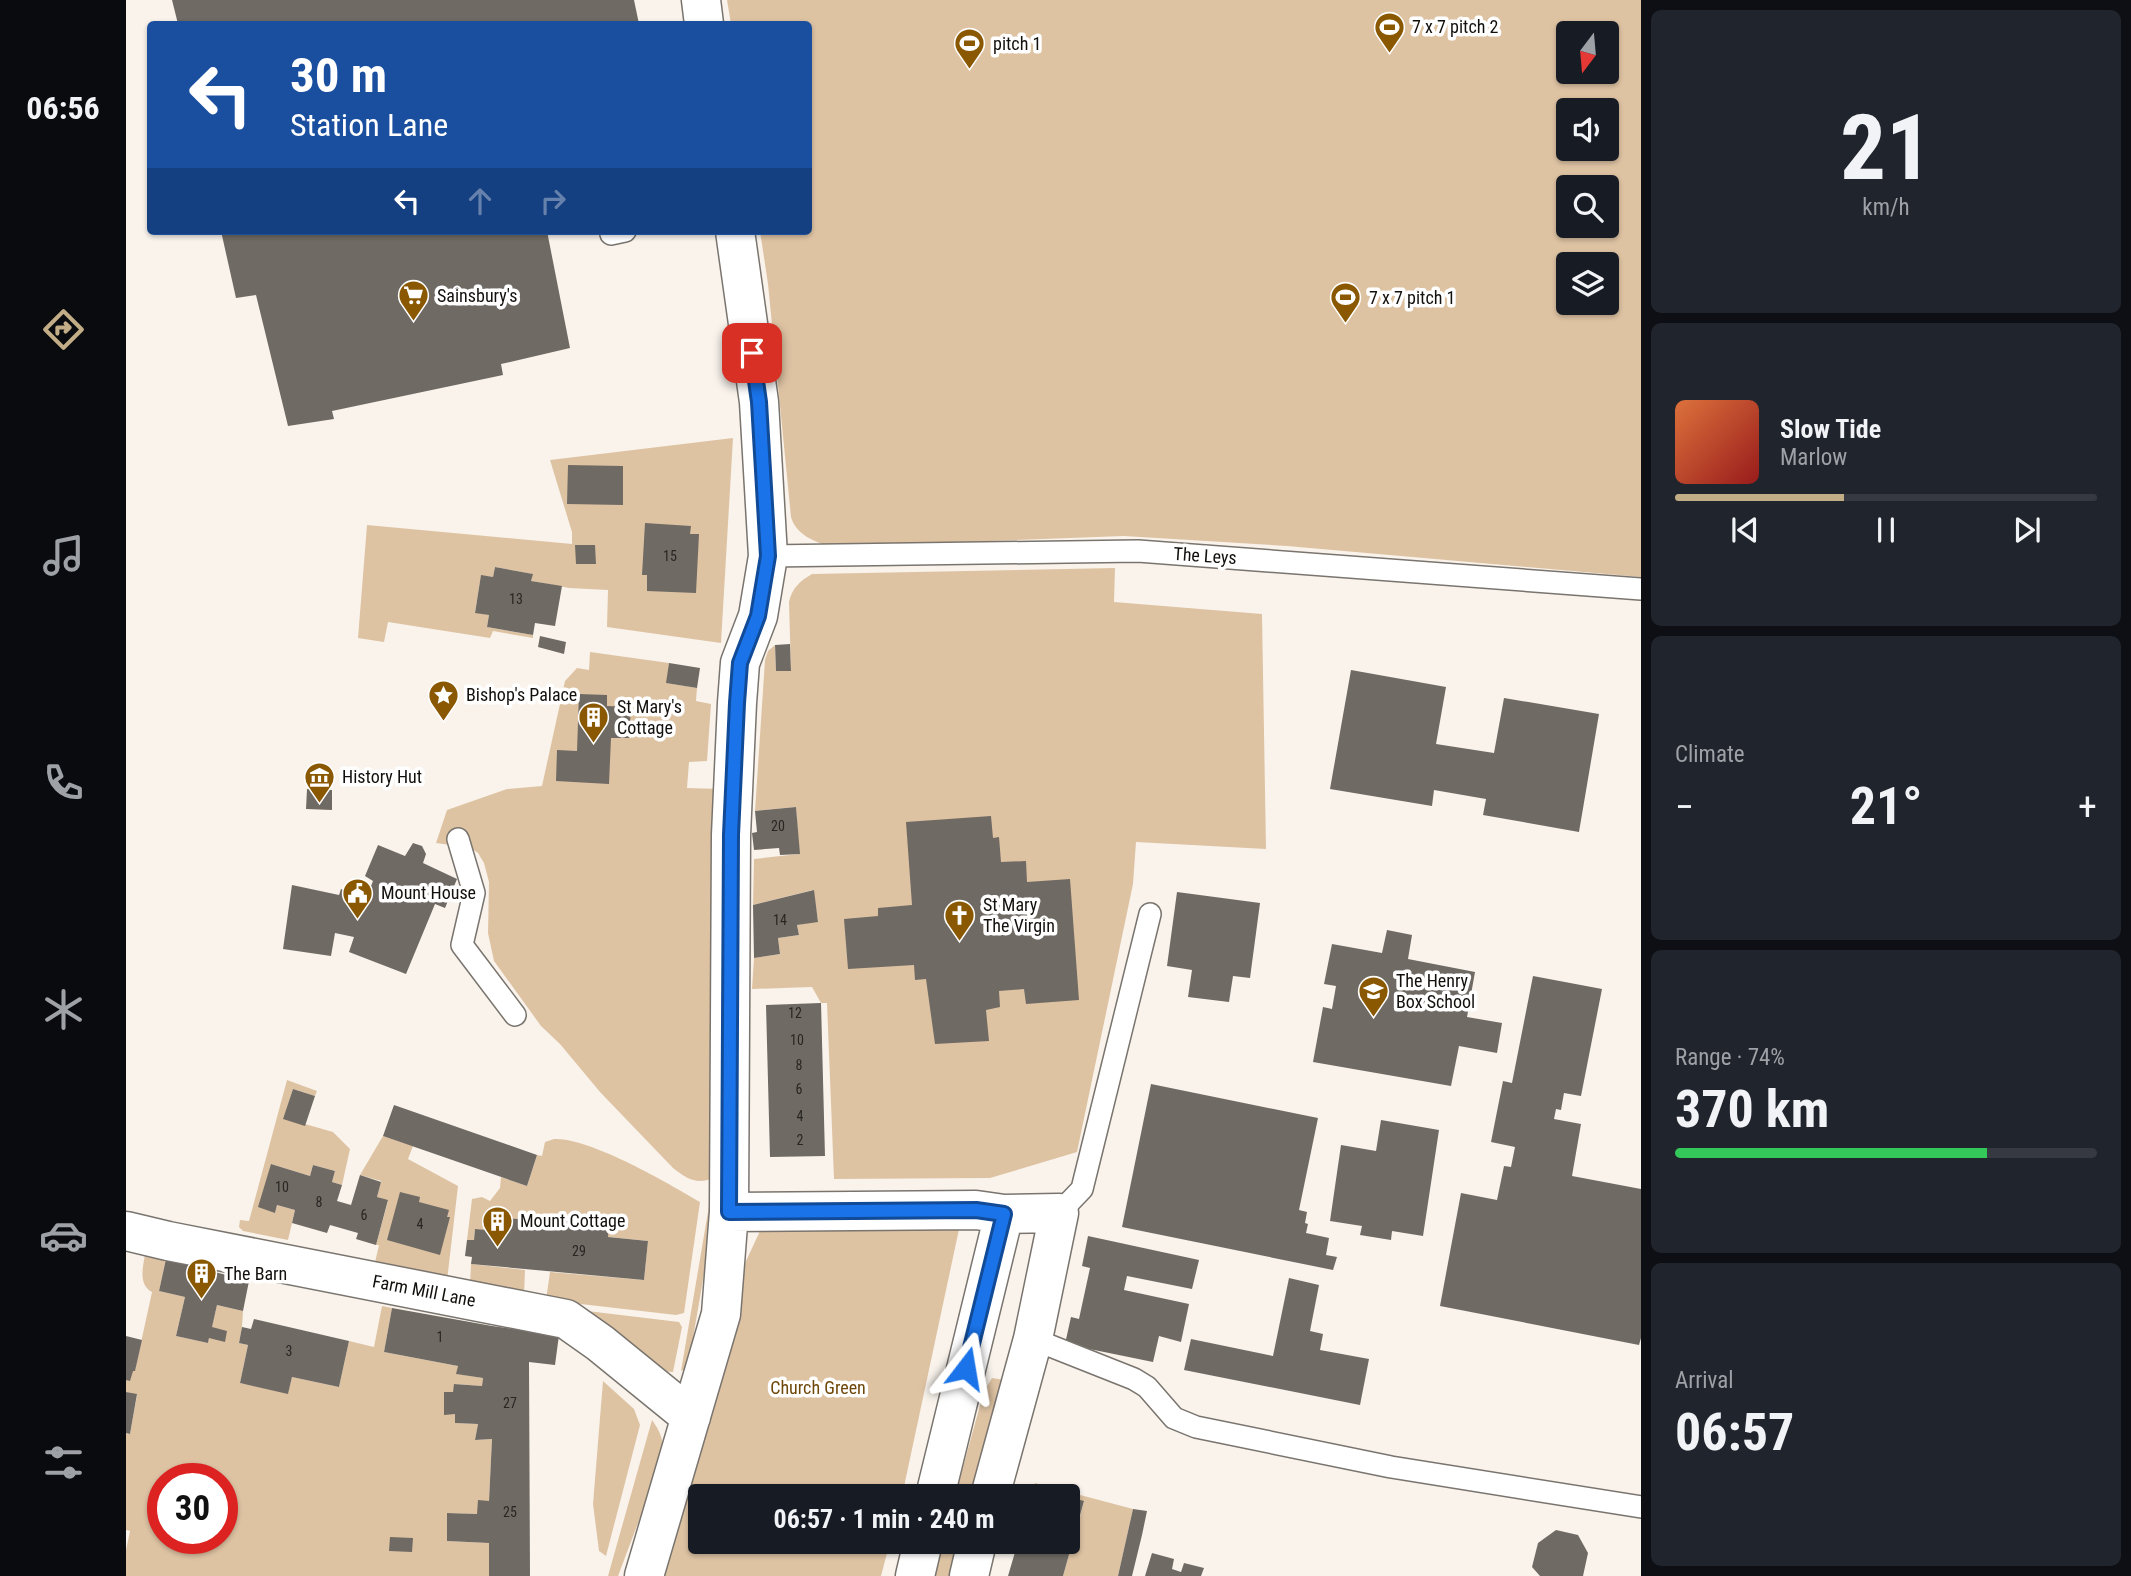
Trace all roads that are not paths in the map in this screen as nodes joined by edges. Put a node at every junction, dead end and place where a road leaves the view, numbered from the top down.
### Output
1 (701, 0) edge
2 (704, 21) edge
3 (736, 235) edge
4 (768, 556) junction
5 (1641, 589) edge
6 (458, 839) dead end
7 (1150, 914) dead end
8 (515, 1015) dead end
9 (729, 1212) junction
10 (1059, 1213) junction
11 (1004, 1214) junction
12 (126, 1231) edge
13 (1033, 1339) junction
14 (691, 1418) junction
15 (938, 1484) edge
16 (993, 1484) edge
17 (1641, 1507) edge
18 (920, 1554) edge
19 (975, 1554) edge
20 (644, 1576) edge
21 (915, 1576) edge
22 (969, 1576) edge

1 - 2 street
3 - 4 street
4 - 5 lane, The Leys
4 - 9 street
6 - 8 lane
7 - 10 lane
9 - 11 street
9 - 14 street
10 - 11 street
10 - 13 street
11 - 15 street
12 - 14 street, Farm Mill Lane
13 - 16 street
13 - 17 lane
14 - 20 street
18 - 21 street
19 - 22 street

